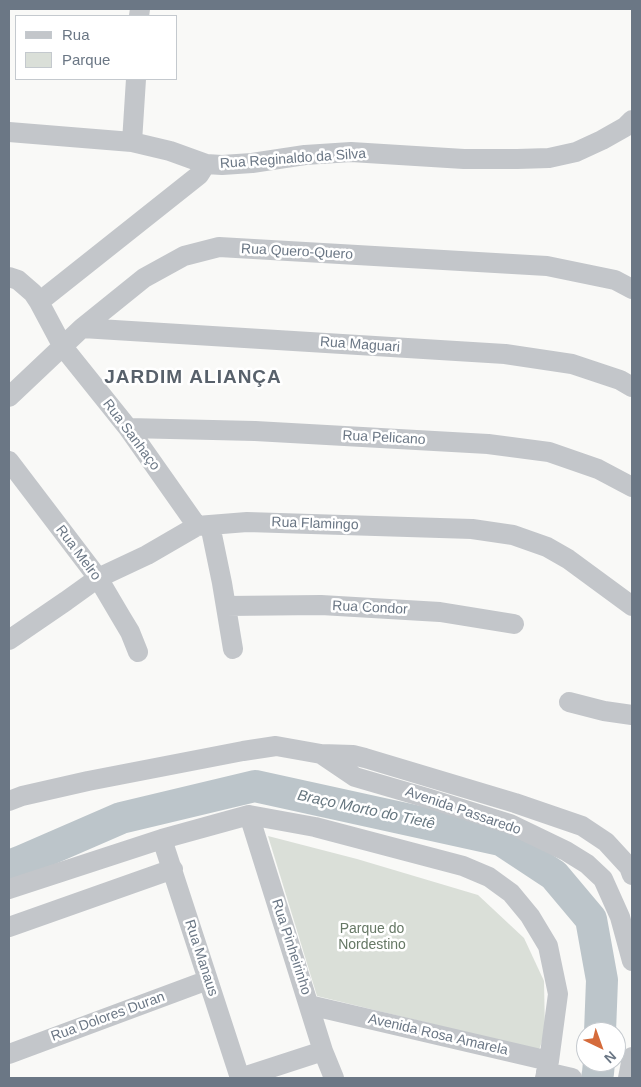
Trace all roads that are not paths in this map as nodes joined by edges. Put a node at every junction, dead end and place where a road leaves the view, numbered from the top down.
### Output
1 (136, 80) edge
2 (632, 120) edge
3 (9, 132) edge
4 (132, 142) junction
5 (206, 164) junction
6 (9, 276) edge
7 (632, 289) edge
8 (39, 302) junction
9 (82, 328) junction
10 (63, 347) junction
11 (632, 387) edge
12 (9, 396) edge
13 (128, 428) junction
14 (9, 461) edge
15 (632, 487) edge
16 (203, 526) junction
17 (98, 578) junction
18 (226, 606) junction
19 (632, 606) edge
20 (514, 624) dead end
21 (9, 640) edge
22 (233, 649) dead end
23 (138, 652) dead end
24 (569, 702) dead end
25 (632, 715) edge
26 (321, 754) junction
27 (9, 801) edge
28 (249, 815) junction
29 (162, 838) junction
30 (173, 870) junction
31 (632, 875) edge
32 (9, 889) edge
33 (9, 927) edge
34 (632, 961) edge
35 (208, 980) junction
36 (309, 1005) junction
37 (323, 1051) junction
38 (9, 1054) edge
39 (632, 1057) edge
40 (547, 1070) edge
41 (240, 1078) edge
42 (334, 1078) edge
43 (572, 1078) edge
44 (628, 1078) edge

1 - 4 street
2 - 5 street, Rua Reginaldo da Silva
3 - 4 street, Rua Reginaldo da Silva
4 - 5 street, Rua Reginaldo da Silva
5 - 8 street
6 - 8 street, Rua Sanhaço
7 - 9 street, Rua Quero-Quero
8 - 10 street, Rua Sanhaço
9 - 10 street, Rua Quero-Quero
9 - 11 street, Rua Maguari
10 - 12 street, Rua Quero-Quero
10 - 13 street, Rua Sanhaço
13 - 15 street, Rua Pelicano
13 - 16 street, Rua Sanhaço
14 - 17 street, Rua Melro
16 - 17 street, Rua Flamingo
16 - 18 street, Rua Sanhaço
16 - 19 street, Rua Flamingo
17 - 21 street, Rua Flamingo
17 - 23 street, Rua Melro
18 - 20 street, Rua Condor
18 - 22 street, Rua Sanhaço
24 - 25 street
26 - 27 street, Avenida Passaredo
26 - 31 street, Avenida Passaredo
26 - 34 street, Avenida Passaredo
28 - 29 street
28 - 36 street, Rua Pinheirinho
28 - 40 street
29 - 30 street, Rua Manaus
29 - 32 street
30 - 33 street
30 - 35 street, Rua Manaus
35 - 38 street, Rua Dolores Duran
35 - 41 street, Rua Manaus
36 - 37 street, Rua Pinheirinho
36 - 40 street, Avenida Rosa Amarela
37 - 41 street
37 - 42 street, Rua Pinheirinho
39 - 44 street
40 - 43 street, Avenida Rosa Amarela

